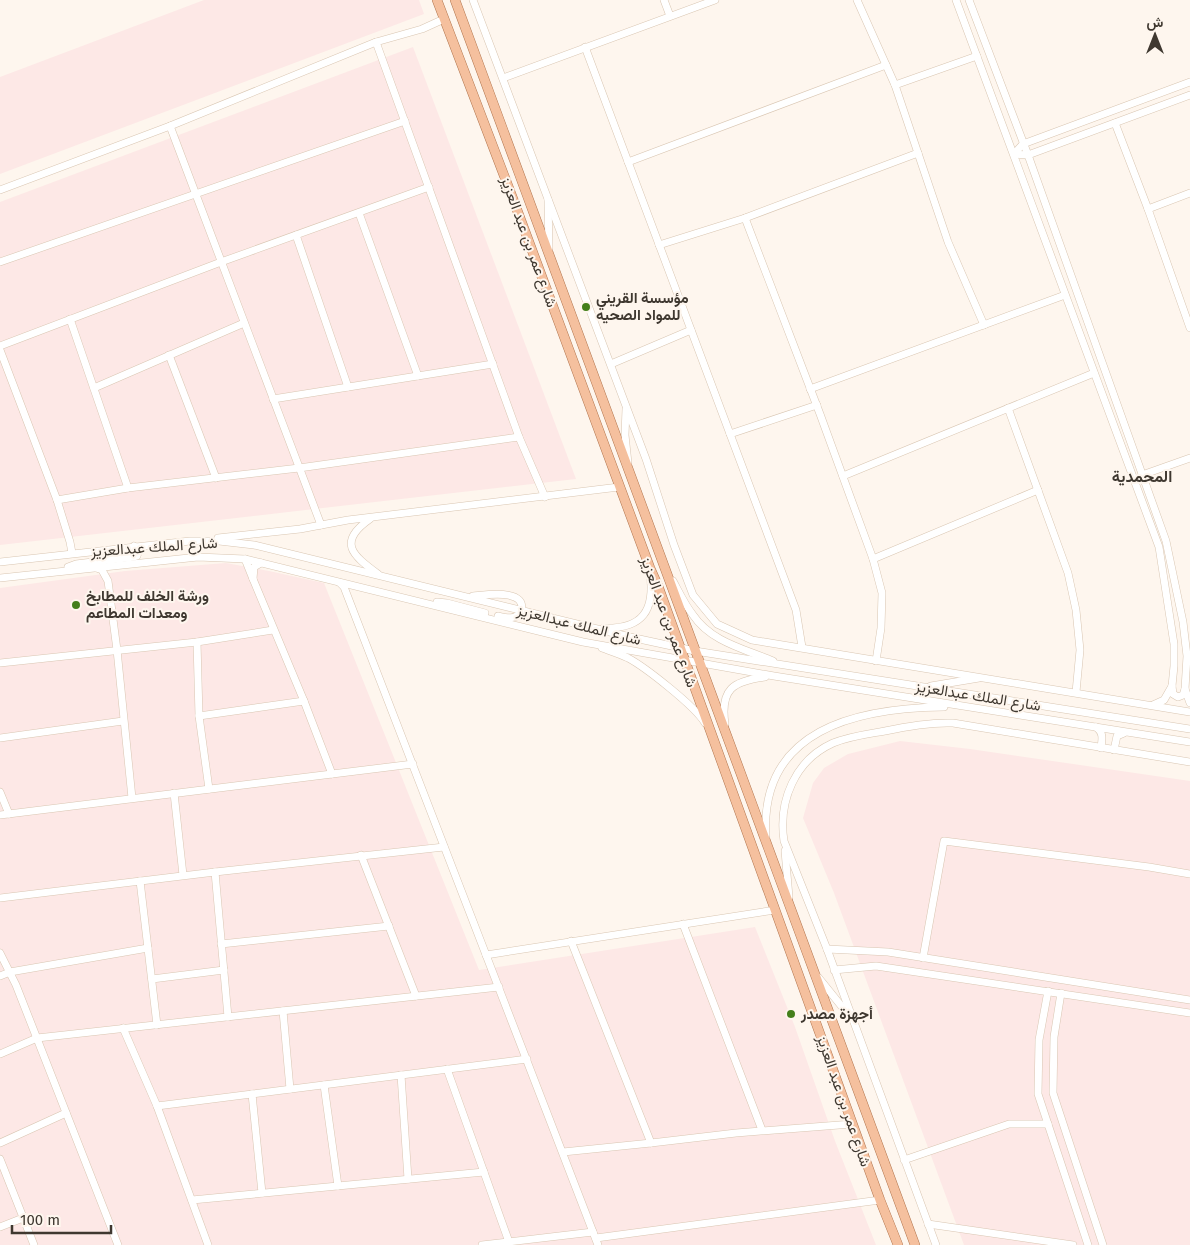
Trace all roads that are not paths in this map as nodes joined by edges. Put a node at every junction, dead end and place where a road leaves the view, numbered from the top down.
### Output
1 (437, 0) edge
2 (454, 0) edge
3 (473, 0) edge
4 (478, 0) edge
5 (664, 0) edge
6 (715, 0) edge
7 (857, 0) edge
8 (956, 0) edge
9 (969, 0) edge
10 (479, 16) junction
11 (670, 16) junction
12 (444, 19) junction
13 (376, 42) junction
14 (585, 47) junction
15 (976, 56) junction
16 (886, 65) junction
17 (503, 78) junction
18 (1190, 82) edge
19 (895, 85) junction
20 (1190, 95) edge
21 (405, 121) junction
22 (1115, 123) junction
23 (170, 126) junction
24 (1023, 144) junction
25 (918, 153) junction
26 (1014, 154) junction
27 (1028, 155) junction
28 (628, 162) junction
29 (429, 188) junction
30 (0, 190) edge
31 (195, 193) junction
32 (1190, 193) edge
33 (548, 197) junction
34 (1148, 209) junction
35 (359, 213) junction
36 (745, 218) junction
37 (296, 235) junction
38 (659, 245) junction
39 (549, 254) junction
40 (0, 262) edge
41 (221, 262) junction
42 (1064, 295) junction
43 (70, 319) junction
44 (244, 323) junction
45 (984, 324) junction
46 (1190, 328) edge
47 (691, 330) junction
48 (0, 346) edge
49 (0, 350) edge
50 (169, 355) junction
51 (493, 364) junction
52 (610, 364) junction
53 (1094, 373) junction
54 (418, 376) junction
55 (348, 387) junction
56 (94, 388) junction
57 (810, 389) junction
58 (273, 398) junction
59 (626, 405) junction
60 (817, 405) junction
61 (1008, 408) junction
62 (730, 434) junction
63 (519, 437) junction
64 (1190, 458) edge
65 (299, 468) junction
66 (630, 473) junction
67 (1142, 475) junction
68 (843, 476) junction
69 (216, 478) junction
70 (619, 487) junction
71 (128, 488) junction
72 (1038, 490) junction
73 (545, 497) junction
74 (57, 500) junction
75 (372, 517) junction
76 (321, 525) junction
77 (190, 541) junction
78 (134, 546) junction
79 (72, 553) junction
80 (244, 559) junction
81 (872, 559) junction
82 (662, 561) junction
83 (0, 562) edge
84 (265, 563) junction
85 (94, 567) junction
86 (650, 568) junction
87 (53, 572) junction
88 (382, 576) junction
89 (0, 578) edge
90 (253, 579) junction
91 (338, 582) junction
92 (370, 590) junction
93 (459, 595) junction
94 (414, 600) junction
95 (352, 605) junction
96 (522, 610) junction
97 (591, 627) junction
98 (274, 630) junction
99 (197, 642) junction
100 (582, 642) junction
101 (802, 647) junction
102 (680, 648) junction
103 (117, 650) junction
104 (695, 651) junction
105 (684, 661) junction
106 (876, 661) junction
107 (0, 663) edge
108 (699, 664) junction
109 (783, 665) junction
110 (774, 676) junction
111 (987, 677) junction
112 (1172, 686) junction
113 (923, 687) junction
114 (1186, 689) junction
115 (1076, 692) junction
116 (304, 701) junction
117 (1190, 703) edge
118 (1152, 706) junction
119 (966, 707) junction
120 (1190, 712) edge
121 (200, 716) junction
122 (123, 721) junction
123 (1096, 727) junction
124 (708, 728) junction
125 (1190, 728) edge
126 (1127, 732) junction
127 (727, 737) junction
128 (0, 738) edge
129 (1190, 742) edge
130 (1101, 748) junction
131 (1114, 750) junction
132 (1190, 762) edge
133 (412, 764) junction
134 (332, 774) junction
135 (209, 789) junction
136 (0, 792) edge
137 (174, 793) junction
138 (132, 798) junction
139 (9, 814) junction
140 (0, 815) edge
141 (784, 841) junction
142 (444, 847) junction
143 (767, 847) junction
144 (361, 855) junction
145 (215, 872) junction
146 (1190, 874) edge
147 (184, 875) junction
148 (140, 881) junction
149 (0, 898) edge
150 (775, 910) junction
151 (790, 910) junction
152 (683, 924) junction
153 (389, 926) junction
154 (571, 942) junction
155 (222, 944) junction
156 (148, 948) junction
157 (827, 949) junction
158 (0, 953) edge
159 (806, 953) junction
160 (486, 955) junction
161 (923, 958) junction
162 (224, 970) junction
163 (834, 970) junction
164 (10, 972) junction
165 (813, 972) junction
166 (0, 976) edge
167 (152, 979) junction
168 (499, 987) junction
169 (1048, 991) junction
170 (1061, 993) junction
171 (416, 996) junction
172 (1190, 1000) edge
173 (283, 1011) junction
174 (1190, 1013) edge
175 (228, 1017) junction
176 (851, 1017) junction
177 (157, 1025) junction
178 (123, 1028) junction
179 (37, 1038) junction
180 (0, 1054) edge
181 (527, 1059) junction
182 (447, 1070) junction
183 (402, 1075) junction
184 (324, 1085) junction
185 (290, 1089) junction
186 (252, 1094) junction
187 (157, 1106) junction
188 (66, 1113) junction
189 (852, 1124) junction
190 (1048, 1124) junction
191 (762, 1130) junction
192 (0, 1143) edge
193 (651, 1143) junction
194 (562, 1152) junction
195 (0, 1159) edge
196 (904, 1160) junction
197 (484, 1172) junction
198 (408, 1179) junction
199 (338, 1186) junction
200 (262, 1194) junction
201 (192, 1200) junction
202 (880, 1200) junction
203 (23, 1218) junction
204 (928, 1224) junction
205 (0, 1227) edge
206 (596, 1238) edge
207 (509, 1242) junction
208 (34, 1245) edge
209 (118, 1245) edge
210 (208, 1245) edge
211 (482, 1245) edge
212 (898, 1245) edge
213 (915, 1245) edge
214 (936, 1245) edge
215 (1073, 1245) edge
216 (1088, 1245) edge
217 (1103, 1245) edge

1 - 12 main road, شارع عمر بن عبد العزيز
2 - 39 main road, شارع عمر بن عبد العزيز
3 - 10 street
4 - 10 street
5 - 11 street
6 - 11 street
7 - 16 street
8 - 15 street
9 - 24 street
10 - 17 street
11 - 14 street
12 - 13 street
12 - 70 main road, شارع عمر بن عبد العزيز
13 - 21 street
13 - 23 street
14 - 17 street
14 - 28 street
15 - 19 street
15 - 26 street
16 - 19 street
16 - 28 street
17 - 33 street
18 - 24 street
19 - 25 street
20 - 22 street
21 - 29 street
21 - 31 street
22 - 27 street
22 - 34 street
23 - 30 street
23 - 31 street
24 - 26 street
24 - 27 street
25 - 36 street
25 - 45 street
26 - 27 street
26 - 42 street
27 - 67 street
28 - 38 street
29 - 35 street
29 - 51 street
31 - 40 street
31 - 41 street
32 - 34 street
33 - 39 street
33 - 52 street
34 - 46 street
35 - 37 street
35 - 54 street
36 - 38 street
36 - 57 street
37 - 41 street
37 - 55 street
38 - 47 street
39 - 66 main road, شارع عمر بن عبد العزيز
41 - 43 street
41 - 44 street
42 - 45 street
42 - 53 street
43 - 48 street
43 - 56 street
44 - 50 street
44 - 58 street
45 - 57 street
47 - 52 street
47 - 62 street
49 - 74 street
50 - 56 street
50 - 69 street
51 - 54 street
51 - 63 street
52 - 59 street
53 - 61 street
53 - 112 street
54 - 55 street
55 - 58 street
56 - 71 street
57 - 60 street
58 - 65 street
59 - 66 street
59 - 101 street
60 - 62 street
60 - 68 street
61 - 68 street
61 - 72 street
62 - 101 street
63 - 65 street
63 - 73 street
64 - 67 street
65 - 69 street
65 - 76 street
66 - 82 main road, شارع عمر بن عبد العزيز
67 - 114 street
68 - 81 street
69 - 71 street
70 - 73 street
70 - 86 main road, شارع عمر بن عبد العزيز
71 - 74 street
72 - 81 street
72 - 115 street
73 - 75 street
74 - 79 street
75 - 76 street
75 - 88 street
76 - 77 street
77 - 78 street, شارع الملك عبدالعزيز
77 - 88 street, شارع الملك عبدالعزيز
78 - 79 street, شارع الملك عبدالعزيز
78 - 87 street
79 - 83 street, شارع الملك عبدالعزيز
80 - 84 street, شارع الملك عبدالعزيز
80 - 85 street, شارع الملك عبدالعزيز
80 - 90 street
81 - 106 street
82 - 104 main road, شارع عمر بن عبد العزيز
82 - 109 street
84 - 90 street
84 - 91 street, شارع الملك عبدالعزيز
85 - 87 street, شارع الملك عبدالعزيز
85 - 103 street
86 - 97 street
86 - 102 main road, شارع عمر بن عبد العزيز
87 - 89 street, شارع الملك عبدالعزيز
88 - 93 street, شارع الملك عبدالعزيز
90 - 98 street
91 - 92 street, شارع الملك عبدالعزيز
91 - 95 street
92 - 94 street, شارع الملك عبدالعزيز
92 - 95 street
93 - 96 street, شارع الملك عبدالعزيز
93 - 96 street
94 - 96 street
94 - 100 street, شارع الملك عبدالعزيز
95 - 133 street
96 - 97 street, شارع الملك عبدالعزيز
97 - 102 street, شارع الملك عبدالعزيز
98 - 99 street
98 - 116 street
99 - 103 street
99 - 121 street
100 - 105 street, شارع الملك عبدالعزيز
100 - 124 street
101 - 106 street
102 - 104 street, شارع الملك عبدالعزيز
102 - 105 main road, شارع عمر بن عبد العزيز
103 - 107 street
103 - 122 street
104 - 108 main road, شارع عمر بن عبد العزيز
104 - 109 street, شارع الملك عبدالعزيز
105 - 108 street, شارع الملك عبدالعزيز
105 - 124 main road, شارع عمر بن عبد العزيز
106 - 111 street
108 - 110 street, شارع الملك عبدالعزيز
108 - 127 main road, شارع عمر بن عبد العزيز
109 - 113 street, شارع الملك عبدالعزيز
110 - 119 street, شارع الملك عبدالعزيز
110 - 127 street
111 - 113 street
111 - 115 street
112 - 114 street
112 - 118 street
113 - 125 street, شارع الملك عبدالعزيز
114 - 117 street
115 - 118 street
116 - 121 street
116 - 134 street
118 - 120 street
119 - 123 street, شارع الملك عبدالعزيز
119 - 143 street
121 - 135 street
122 - 128 street
122 - 138 street
123 - 126 street, شارع الملك عبدالعزيز
123 - 130 street
124 - 150 main road, شارع عمر بن عبد العزيز
126 - 129 street, شارع الملك عبدالعزيز
126 - 131 street
127 - 143 main road, شارع عمر بن عبد العزيز
130 - 131 street
130 - 141 street
131 - 132 street
133 - 134 street
133 - 142 street
134 - 135 street
135 - 137 street
136 - 139 street
137 - 138 street
137 - 147 street
138 - 139 street
139 - 140 street
141 - 151 street
141 - 157 street
142 - 144 street
142 - 160 street
143 - 151 main road, شارع عمر بن عبد العزيز
144 - 145 street
144 - 153 street
145 - 147 street
145 - 155 street
146 - 161 street
147 - 148 street
148 - 149 street
148 - 156 street
150 - 152 street
150 - 159 main road
150 - 189 main road, شارع عمر بن عبد العزيز
151 - 159 main road, شارع عمر بن عبد العزيز
152 - 154 street
152 - 191 street
153 - 155 street
153 - 171 street
154 - 160 street
154 - 193 street
155 - 162 street
156 - 164 street
156 - 167 street
157 - 161 street
157 - 163 street
158 - 164 street
159 - 165 main road, شارع عمر بن عبد العزيز
160 - 168 street
161 - 172 street
162 - 167 street
162 - 175 street
163 - 169 street
163 - 176 street
164 - 166 street
164 - 179 street
165 - 176 street
165 - 213 main road, شارع عمر بن عبد العزيز
167 - 177 street
168 - 171 street
168 - 181 street
169 - 170 street
169 - 190 street
170 - 174 street
170 - 217 street
171 - 173 street
173 - 175 street
173 - 185 street
175 - 177 street
176 - 196 street
177 - 178 street
178 - 179 street
178 - 187 street
179 - 180 street
179 - 188 street
181 - 182 street
181 - 194 street
182 - 183 street
182 - 197 street
183 - 184 street
183 - 198 street
184 - 185 street
184 - 199 street
185 - 186 street
186 - 187 street
186 - 200 street
187 - 201 street
188 - 192 street
188 - 209 street
189 - 191 street
189 - 202 main road, شارع عمر بن عبد العزيز
190 - 196 street
190 - 216 street
191 - 193 street
193 - 194 street
194 - 206 street
195 - 203 street
196 - 204 street
197 - 198 street
197 - 207 street
198 - 199 street
199 - 200 street
200 - 201 street
201 - 210 street
202 - 206 street
202 - 212 main road, شارع عمر بن عبد العزيز
203 - 205 street
203 - 208 street
204 - 214 street
204 - 215 street
206 - 207 street
207 - 211 street

